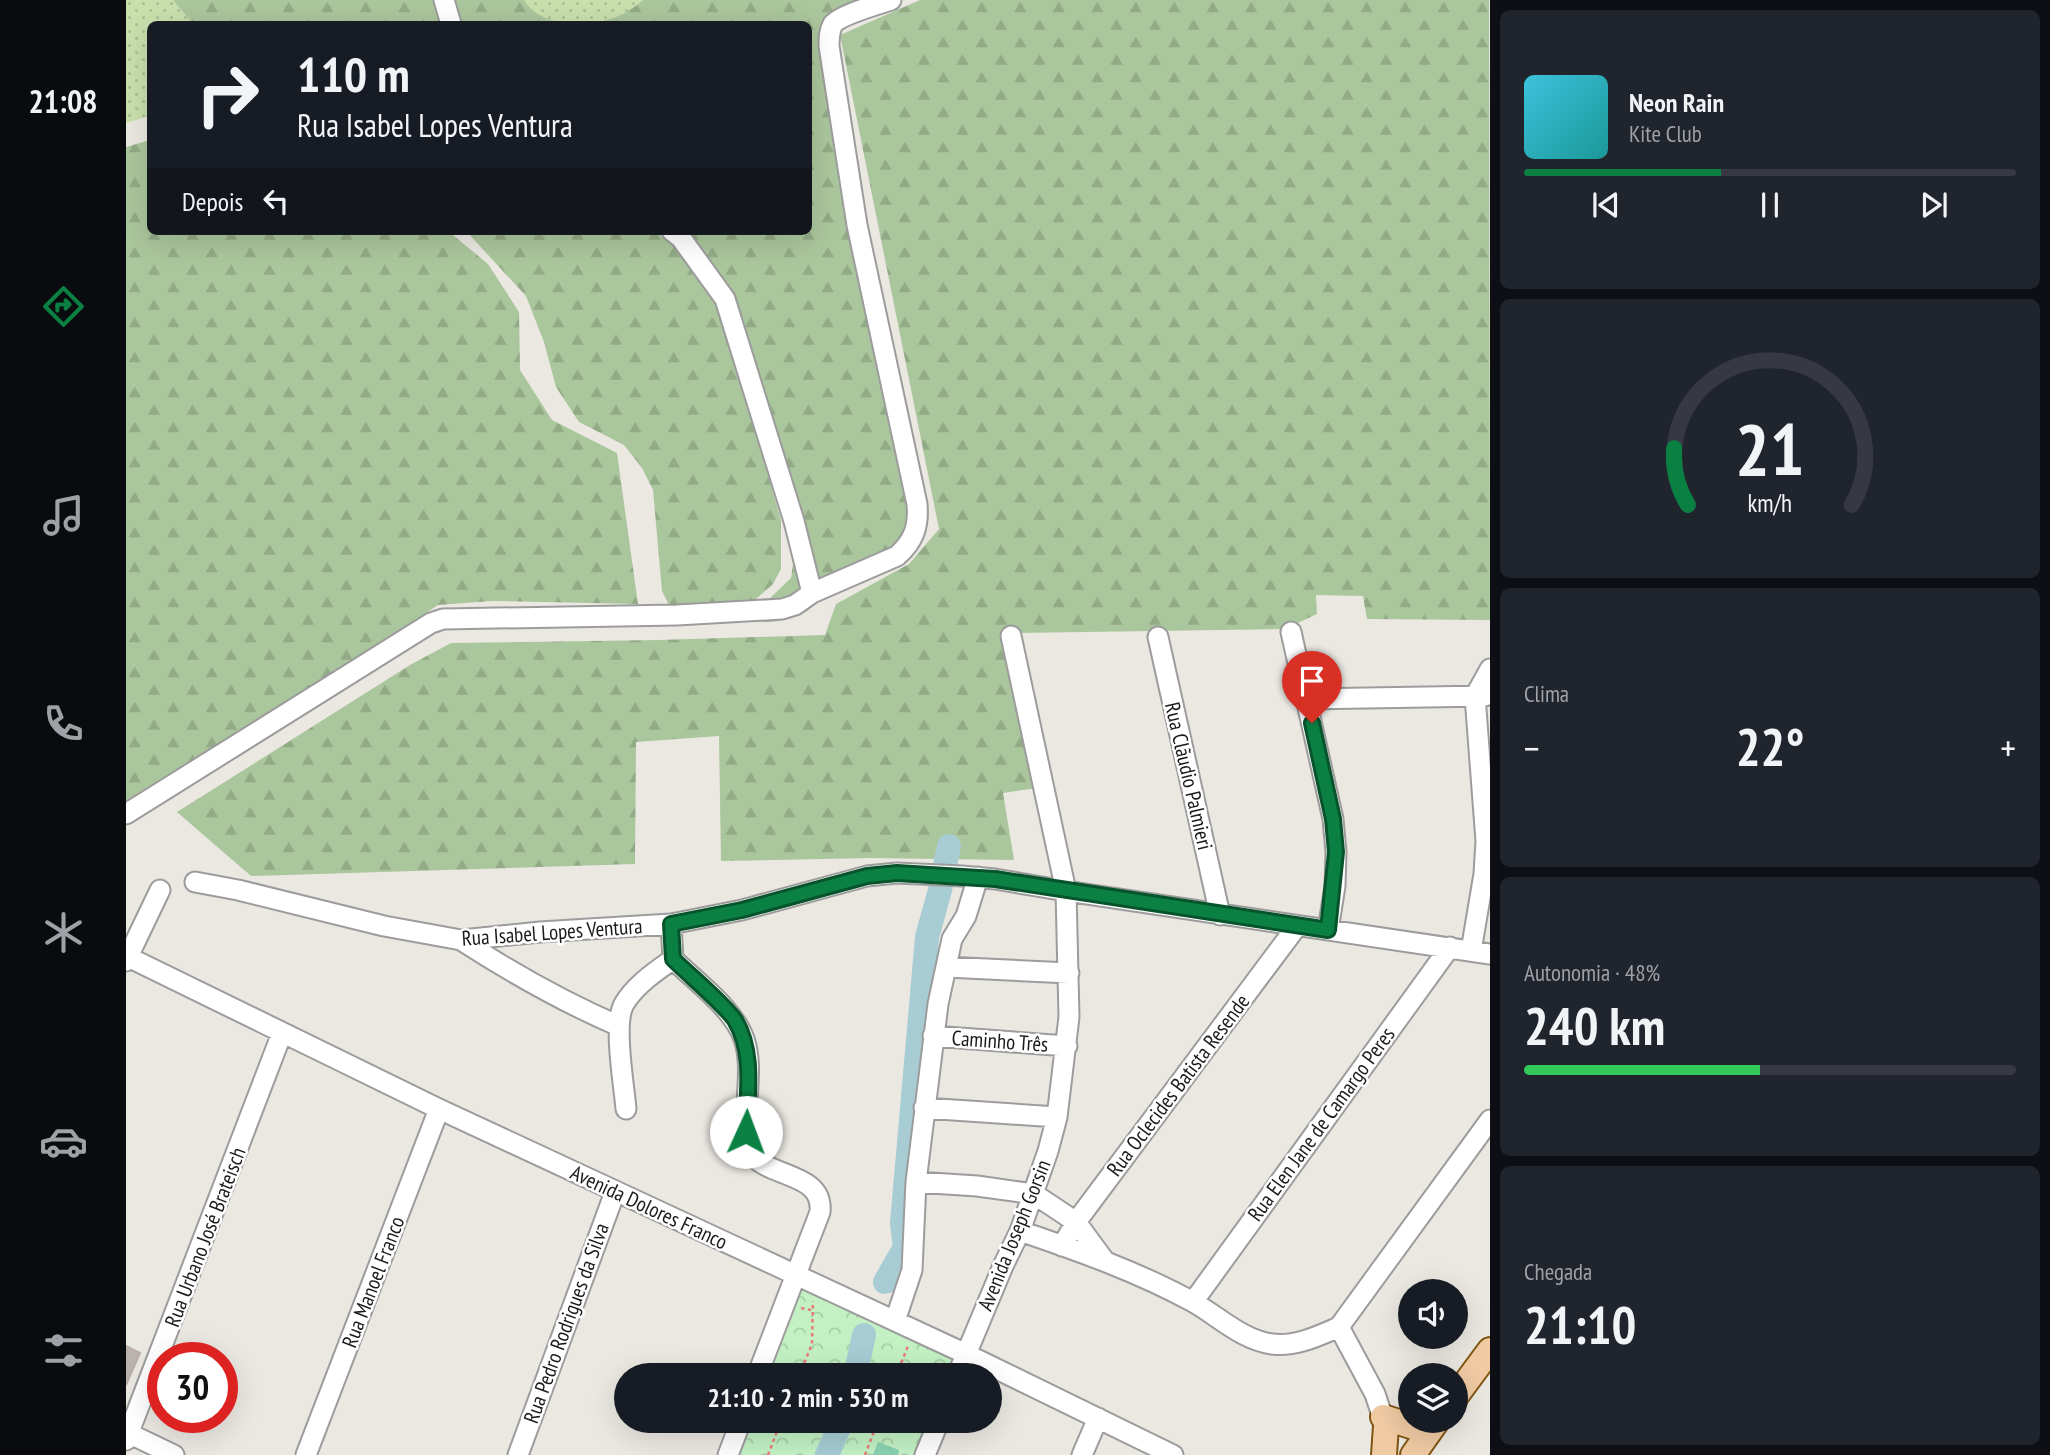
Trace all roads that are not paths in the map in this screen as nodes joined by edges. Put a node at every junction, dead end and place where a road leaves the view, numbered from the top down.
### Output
1 (444, 0) edge
2 (891, 0) edge
3 (450, 21) edge
4 (678, 235) edge
5 (813, 593) junction
6 (1291, 632) dead end
7 (1011, 636) dead end
8 (1158, 637) dead end
9 (1490, 669) edge
10 (1482, 696) edge
11 (1307, 699) junction
12 (126, 814) edge
13 (970, 877) junction
14 (195, 882) dead end
15 (160, 890) dead end
16 (1066, 891) junction
17 (1220, 915) junction
18 (671, 924) junction
19 (1297, 926) junction
20 (1328, 930) junction
21 (461, 940) junction
22 (1450, 947) junction
23 (1480, 952) edge
24 (127, 958) edge
25 (673, 959) junction
26 (946, 967) junction
27 (1069, 973) junction
28 (619, 1026) junction
29 (282, 1033) junction
30 (933, 1036) junction
31 (1067, 1046) junction
32 (626, 1108) dead end
33 (924, 1108) junction
34 (439, 1109) junction
35 (1057, 1116) junction
36 (1490, 1119) edge
37 (916, 1182) junction
38 (615, 1192) junction
39 (1034, 1194) junction
40 (1076, 1223) junction
41 (1020, 1231) junction
42 (1062, 1246) junction
43 (1104, 1260) junction
44 (796, 1274) junction
45 (1193, 1302) junction
46 (894, 1321) junction
47 (1339, 1327) junction
48 (1490, 1350) edge
49 (966, 1354) junction
50 (762, 1363) edge
51 (962, 1363) edge
52 (1468, 1380) edge
53 (1098, 1418) junction
54 (1385, 1422) junction
55 (1398, 1425) edge
56 (736, 1433) edge
57 (934, 1433) edge
58 (1428, 1433) edge
59 (127, 1435) edge
60 (174, 1455) edge
61 (306, 1455) edge
62 (517, 1455) edge
63 (728, 1455) edge
64 (925, 1455) edge
65 (1083, 1455) edge
66 (1173, 1455) edge
67 (1384, 1455) edge
68 (1392, 1455) edge
69 (1413, 1455) edge

1 - 3 street
2 - 5 street
4 - 5 street
5 - 12 street
6 - 11 street
7 - 16 street, Avenida Joseph Gorsin
8 - 17 street, Rua Clãudio Palmieri
9 - 10 street
10 - 11 street
10 - 23 street
11 - 20 street
13 - 16 street, Rua Isabel Lopes Ventura
13 - 18 street, Rua Isabel Lopes Ventura
13 - 26 street
14 - 21 street, Rua Isabel Lopes Ventura
15 - 24 street
16 - 17 street, Rua Isabel Lopes Ventura
16 - 27 street, Avenida Joseph Gorsin
17 - 19 street, Rua Isabel Lopes Ventura
18 - 21 street, Rua Isabel Lopes Ventura
18 - 25 street
19 - 20 street, Rua Isabel Lopes Ventura
19 - 40 street, Rua Oclecides Batista Resende
20 - 22 street, Rua Isabel Lopes Ventura
21 - 28 street
22 - 23 street, Rua Isabel Lopes Ventura
22 - 45 street, Rua Elen Jane de Camargo Peres
24 - 29 street, Avenida Dolores Franco
25 - 28 street
25 - 44 street
26 - 27 street
26 - 30 street
27 - 31 street, Avenida Joseph Gorsin
28 - 32 street
29 - 34 street, Avenida Dolores Franco
29 - 59 street, Rua Urbano José Brateisch
30 - 31 street, Caminho Três
30 - 33 street
31 - 35 street, Avenida Joseph Gorsin
33 - 35 street
33 - 37 street
34 - 38 street, Avenida Dolores Franco
34 - 61 street, Rua Manoel Franco
35 - 39 street, Avenida Joseph Gorsin
36 - 47 street
37 - 39 street
37 - 46 street
38 - 44 street, Avenida Dolores Franco
38 - 62 street, Rua Pedro Rodrigues da Silva
39 - 40 street
39 - 41 street, Avenida Joseph Gorsin
40 - 42 street, Rua Oclecides Batista Resende
40 - 43 street
41 - 42 street
41 - 49 street, Avenida Joseph Gorsin
42 - 43 street
43 - 45 street
44 - 46 street, Avenida Dolores Franco
44 - 50 street
45 - 47 street
46 - 49 street, Avenida Dolores Franco
47 - 54 street
48 - 52 main road
49 - 51 street, Avenida Joseph Gorsin
49 - 53 street, Avenida Dolores Franco
53 - 65 street
53 - 66 street, Avenida Dolores Franco
54 - 55 main road
54 - 67 main road
54 - 68 street
56 - 63 street
57 - 64 street
58 - 69 main road
59 - 60 street

